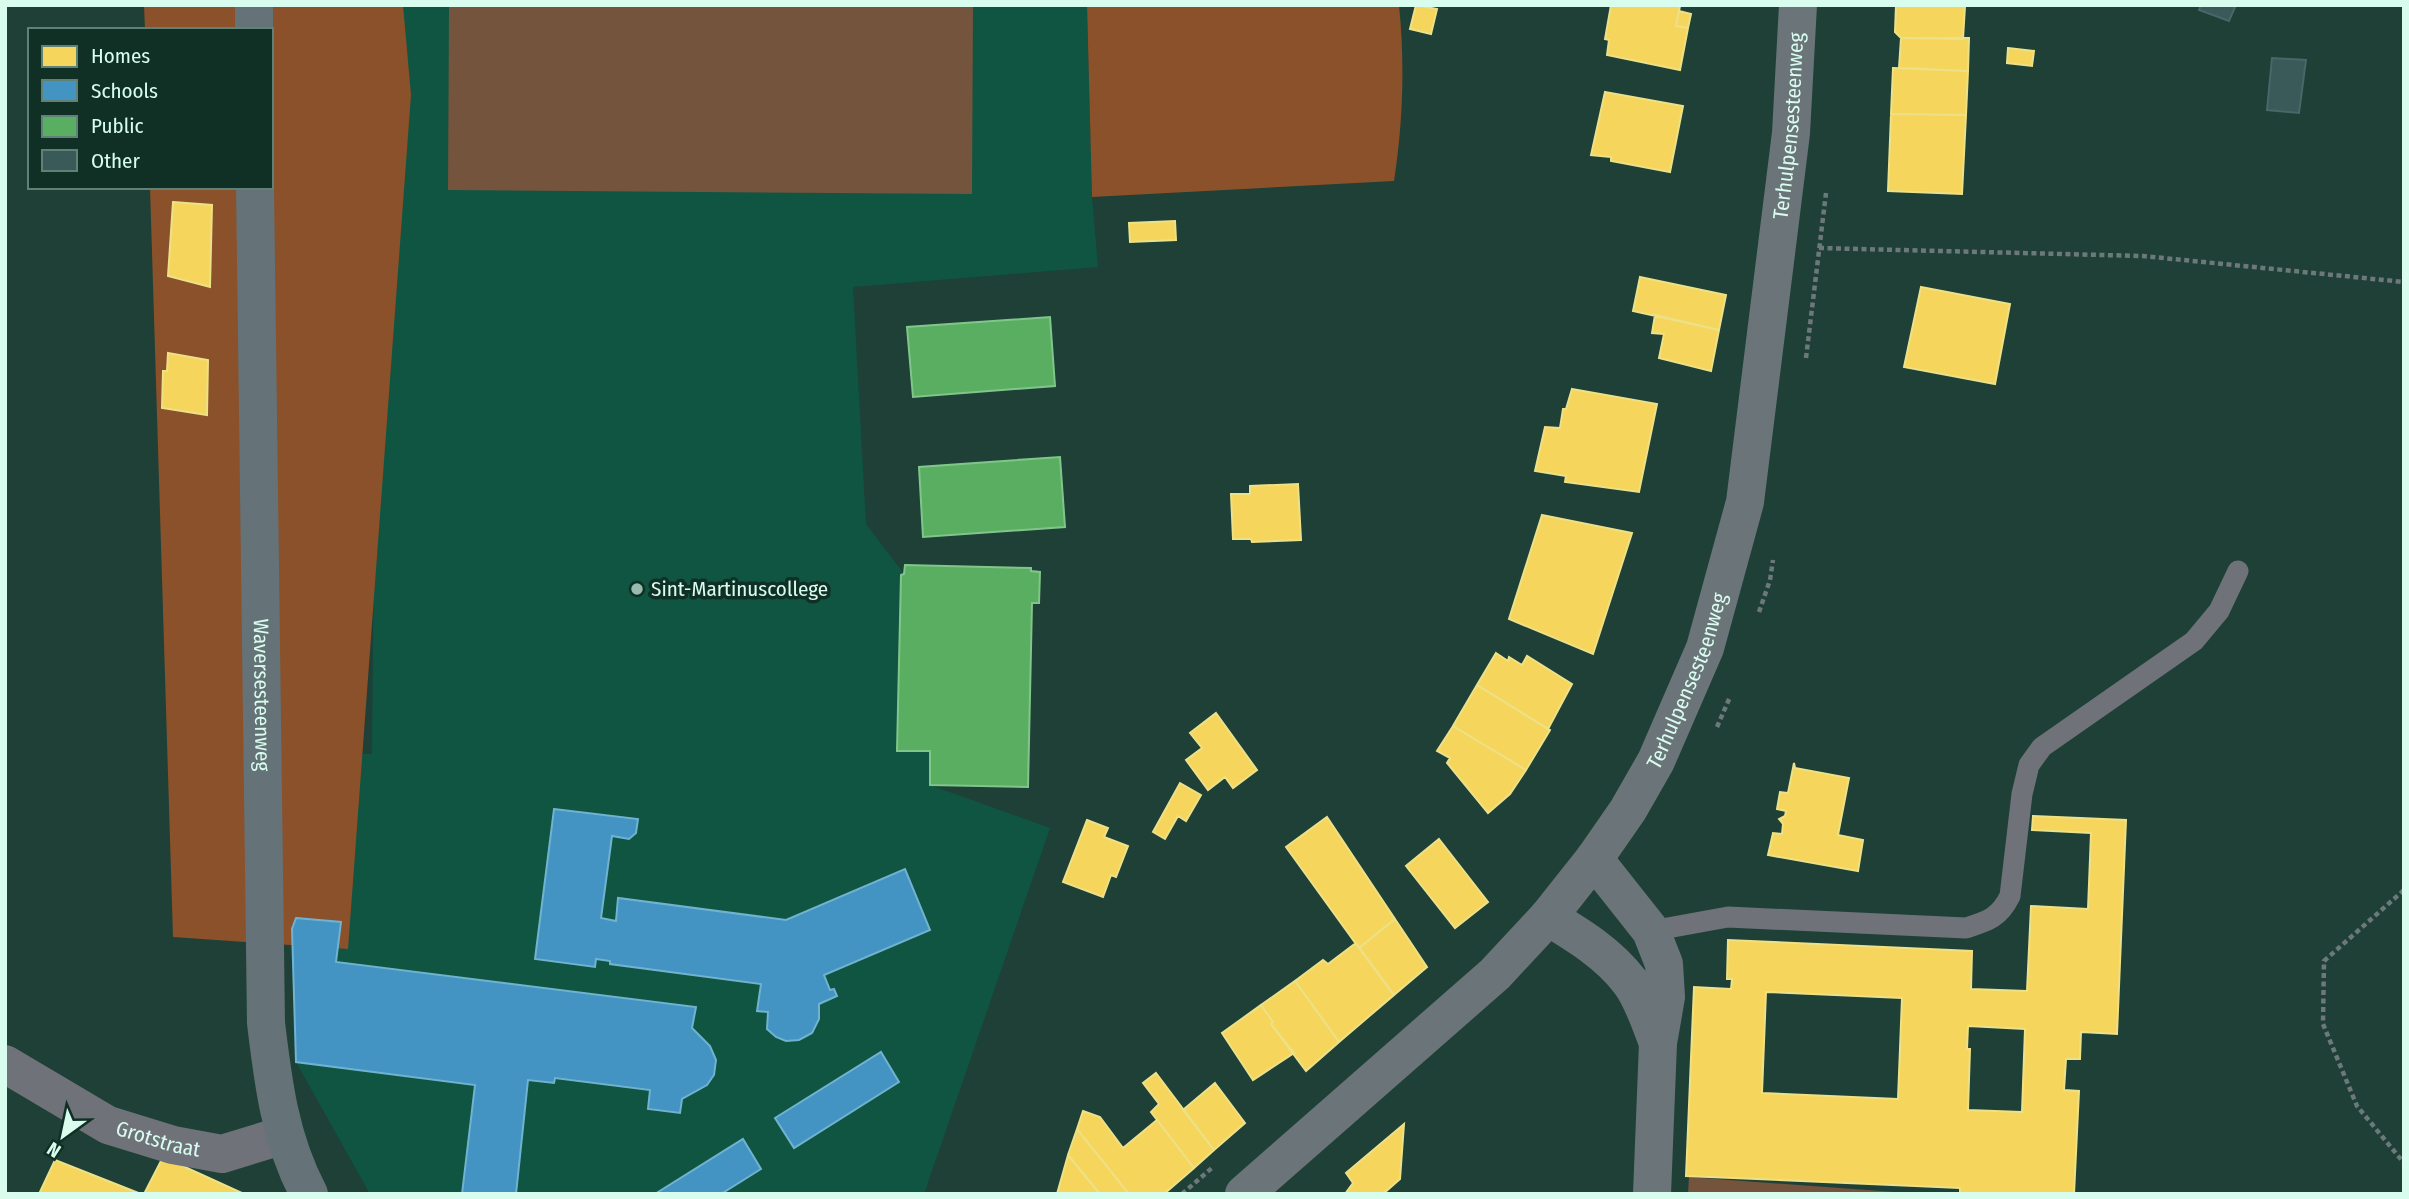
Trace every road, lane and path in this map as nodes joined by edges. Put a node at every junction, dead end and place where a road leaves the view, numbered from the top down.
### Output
1 (254, 5) edge
2 (1798, 5) edge
3 (254, 28) edge
4 (255, 189) edge
5 (2404, 282) edge
6 (1812, 318) dead end
7 (2238, 571) dead end
8 (1594, 859) junction
9 (2404, 890) edge
10 (1548, 917) junction
11 (1651, 931) junction
12 (1658, 1043) junction
13 (5, 1064) edge
14 (284, 1135) junction
15 (2404, 1163) edge
16 (309, 1194) edge
17 (1244, 1194) edge
18 (1652, 1194) edge

1 - 3 main road
2 - 8 main road, Terhulpensesteenweg
4 - 14 main road, Waversesteenweg
5 - 6 path
7 - 11 lane
8 - 10 main road, Terhulpensesteenweg
8 - 11 main road
9 - 15 path
10 - 12 main road
10 - 17 main road, Terhulpensesteenweg
11 - 12 main road
12 - 18 main road
13 - 14 street, Grotstraat
14 - 16 main road, Waversesteenweg

